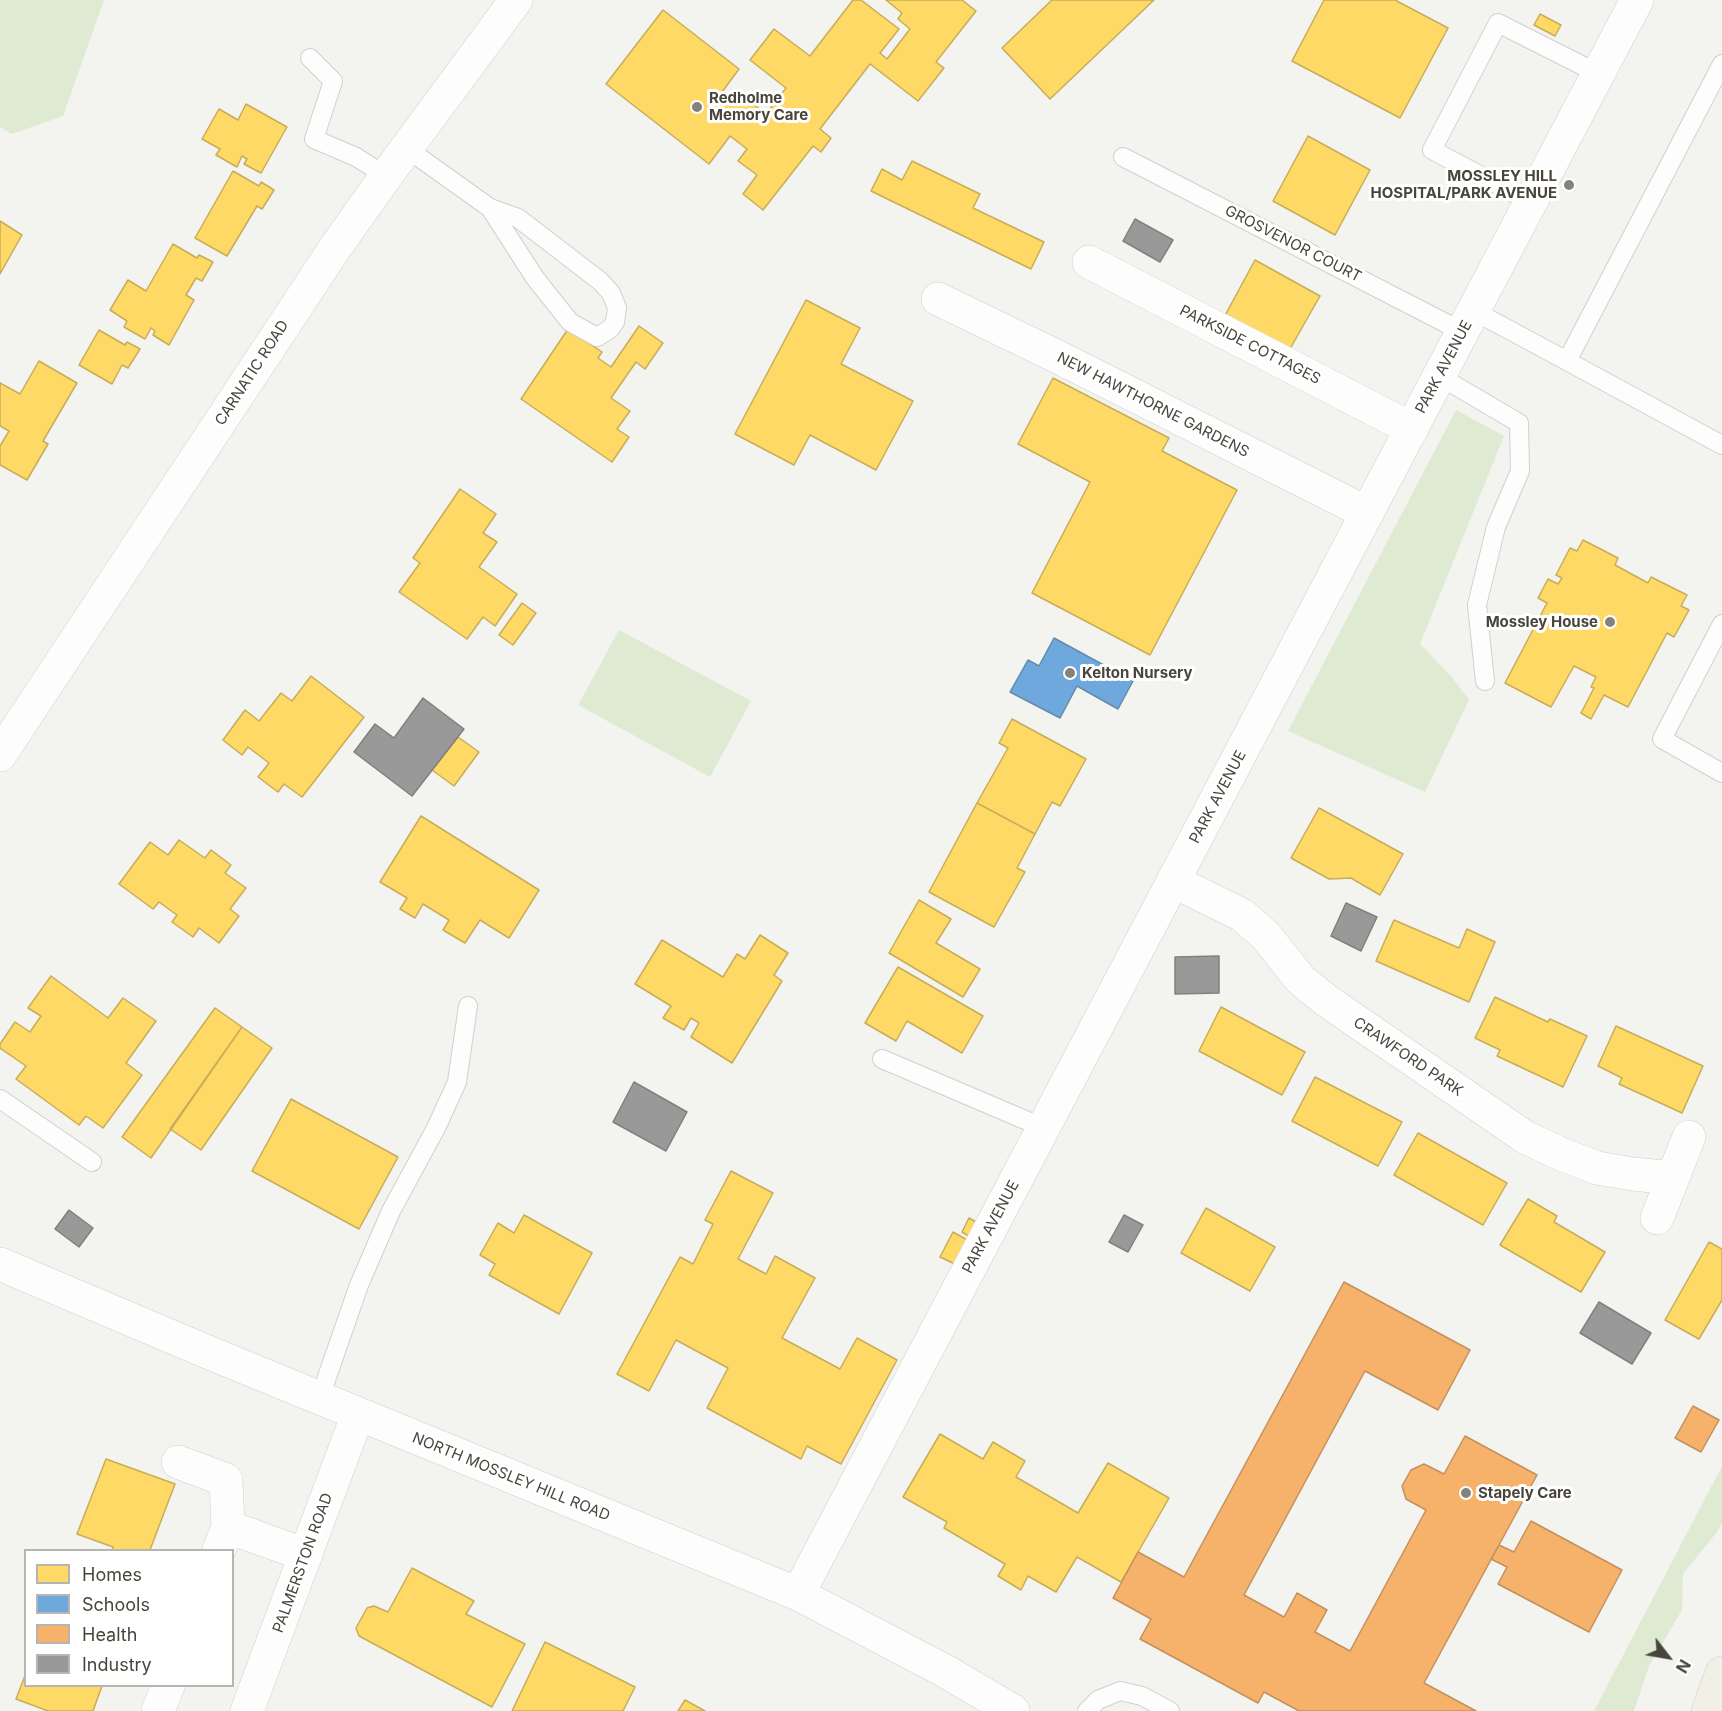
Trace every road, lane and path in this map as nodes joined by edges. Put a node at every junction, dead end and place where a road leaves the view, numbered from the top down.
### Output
1 (516, 0) edge
2 (1637, 0) edge
3 (310, 58) dead end
4 (1722, 64) edge
5 (1599, 74) junction
6 (406, 148) junction
7 (1123, 157) dead end
8 (386, 176) junction
9 (1531, 202) junction
10 (490, 208) junction
11 (1089, 262) dead end
12 (938, 299) dead end
13 (1468, 321) junction
14 (1567, 361) junction
15 (1439, 376) junction
16 (1412, 429) junction
17 (1722, 445) edge
18 (1367, 513) junction
19 (1722, 624) edge
20 (1485, 681) dead end
21 (0, 755) edge
22 (1722, 773) edge
23 (1173, 882) junction
24 (468, 1006) dead end
25 (882, 1059) dead end
26 (0, 1099) edge
27 (1044, 1128) junction
28 (1689, 1137) dead end
29 (92, 1162) dead end
30 (1673, 1178) junction
31 (1657, 1218) dead end
32 (0, 1264) edge
33 (320, 1397) junction
34 (358, 1414) junction
35 (178, 1462) dead end
36 (224, 1539) edge
37 (306, 1555) junction
38 (798, 1594) junction
39 (1722, 1673) edge
40 (168, 1687) edge
41 (158, 1711) edge
42 (247, 1711) edge
43 (1013, 1711) edge
44 (1087, 1711) edge
45 (1170, 1711) edge
46 (1708, 1711) edge

1 - 6 street, CARNATIC ROAD
2 - 5 street, PARK AVENUE
3 - 8 lane
4 - 14 lane
5 - 9 street, PARK AVENUE
5 - 9 lane
6 - 8 street, CARNATIC ROAD
6 - 10 lane
7 - 13 lane, GROSVENOR COURT
8 - 21 street, CARNATIC ROAD
9 - 13 street, PARK AVENUE
10 - 10 lane
11 - 16 street, PARKSIDE COTTAGES
12 - 18 street, NEW HAWTHORNE GARDENS
13 - 14 lane, GROSVENOR COURT
13 - 15 street, PARK AVENUE
14 - 17 lane, GROSVENOR COURT
15 - 16 street, PARK AVENUE
15 - 20 lane
16 - 18 street, PARK AVENUE
18 - 23 street, PARK AVENUE
19 - 22 lane
23 - 27 street, PARK AVENUE
23 - 30 street, CRAWFORD PARK
24 - 33 lane
25 - 27 lane
26 - 29 lane
27 - 38 street, PARK AVENUE
28 - 30 street
30 - 31 street
32 - 33 street, NORTH MOSSLEY HILL ROAD
33 - 34 street, NORTH MOSSLEY HILL ROAD
34 - 37 street, PALMERSTON ROAD
34 - 38 street, NORTH MOSSLEY HILL ROAD
35 - 36 street
36 - 37 street
37 - 42 street, PALMERSTON ROAD
38 - 43 street, NORTH MOSSLEY HILL ROAD
39 - 46 main road
40 - 41 street
44 - 45 lane

